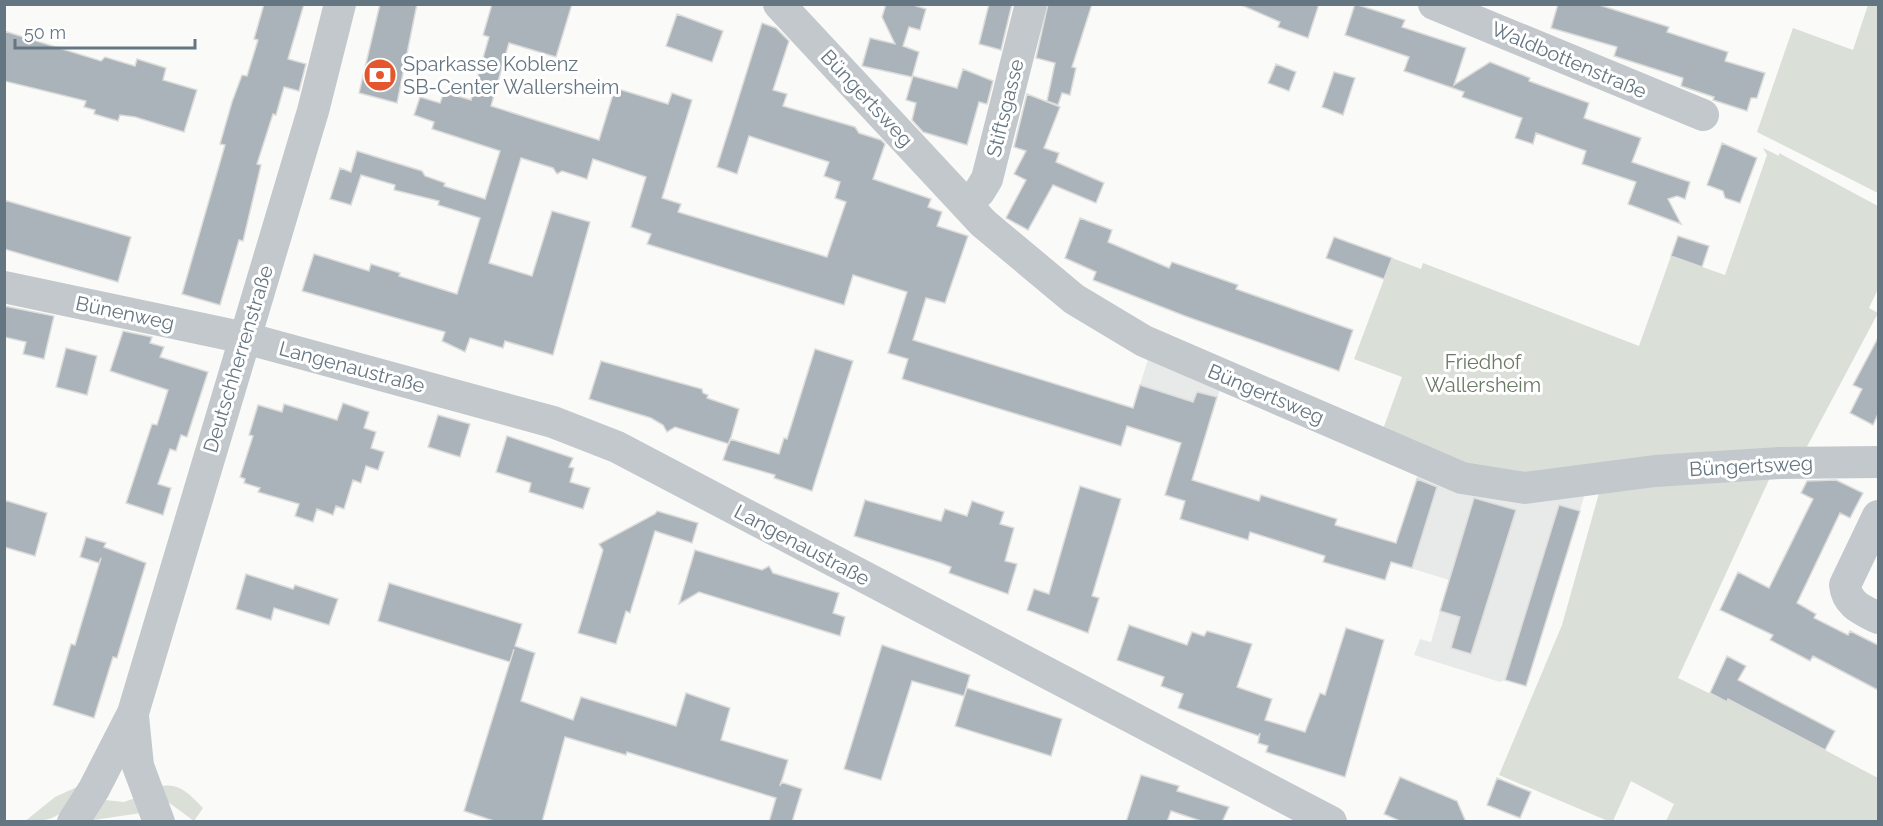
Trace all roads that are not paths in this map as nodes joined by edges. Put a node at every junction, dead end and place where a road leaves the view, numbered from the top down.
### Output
1 (340, 4) edge
2 (779, 4) edge
3 (1031, 4) edge
4 (1434, 4) edge
5 (1470, 11) edge
6 (1703, 116) dead end
7 (966, 205) junction
8 (4, 287) edge
9 (245, 338) junction
10 (1878, 462) edge
11 (1878, 516) edge
12 (1878, 618) edge
13 (133, 713) junction
14 (73, 822) edge
15 (159, 822) edge
16 (1331, 822) edge

1 - 9 street, Deutschherrenstraße
2 - 7 street, Büngertsweg
3 - 7 street, Stiftsgasse
4 - 5 street, Waldbottenstraße
5 - 6 street, Waldbottenstraße
7 - 10 street, Büngertsweg
8 - 9 street, Bünenweg
9 - 13 street, Deutschherrenstraße
9 - 16 street, Langenaustraße
11 - 12 street
13 - 14 street, Deutschherrenstraße
13 - 15 street, Deutschherrenstraße

